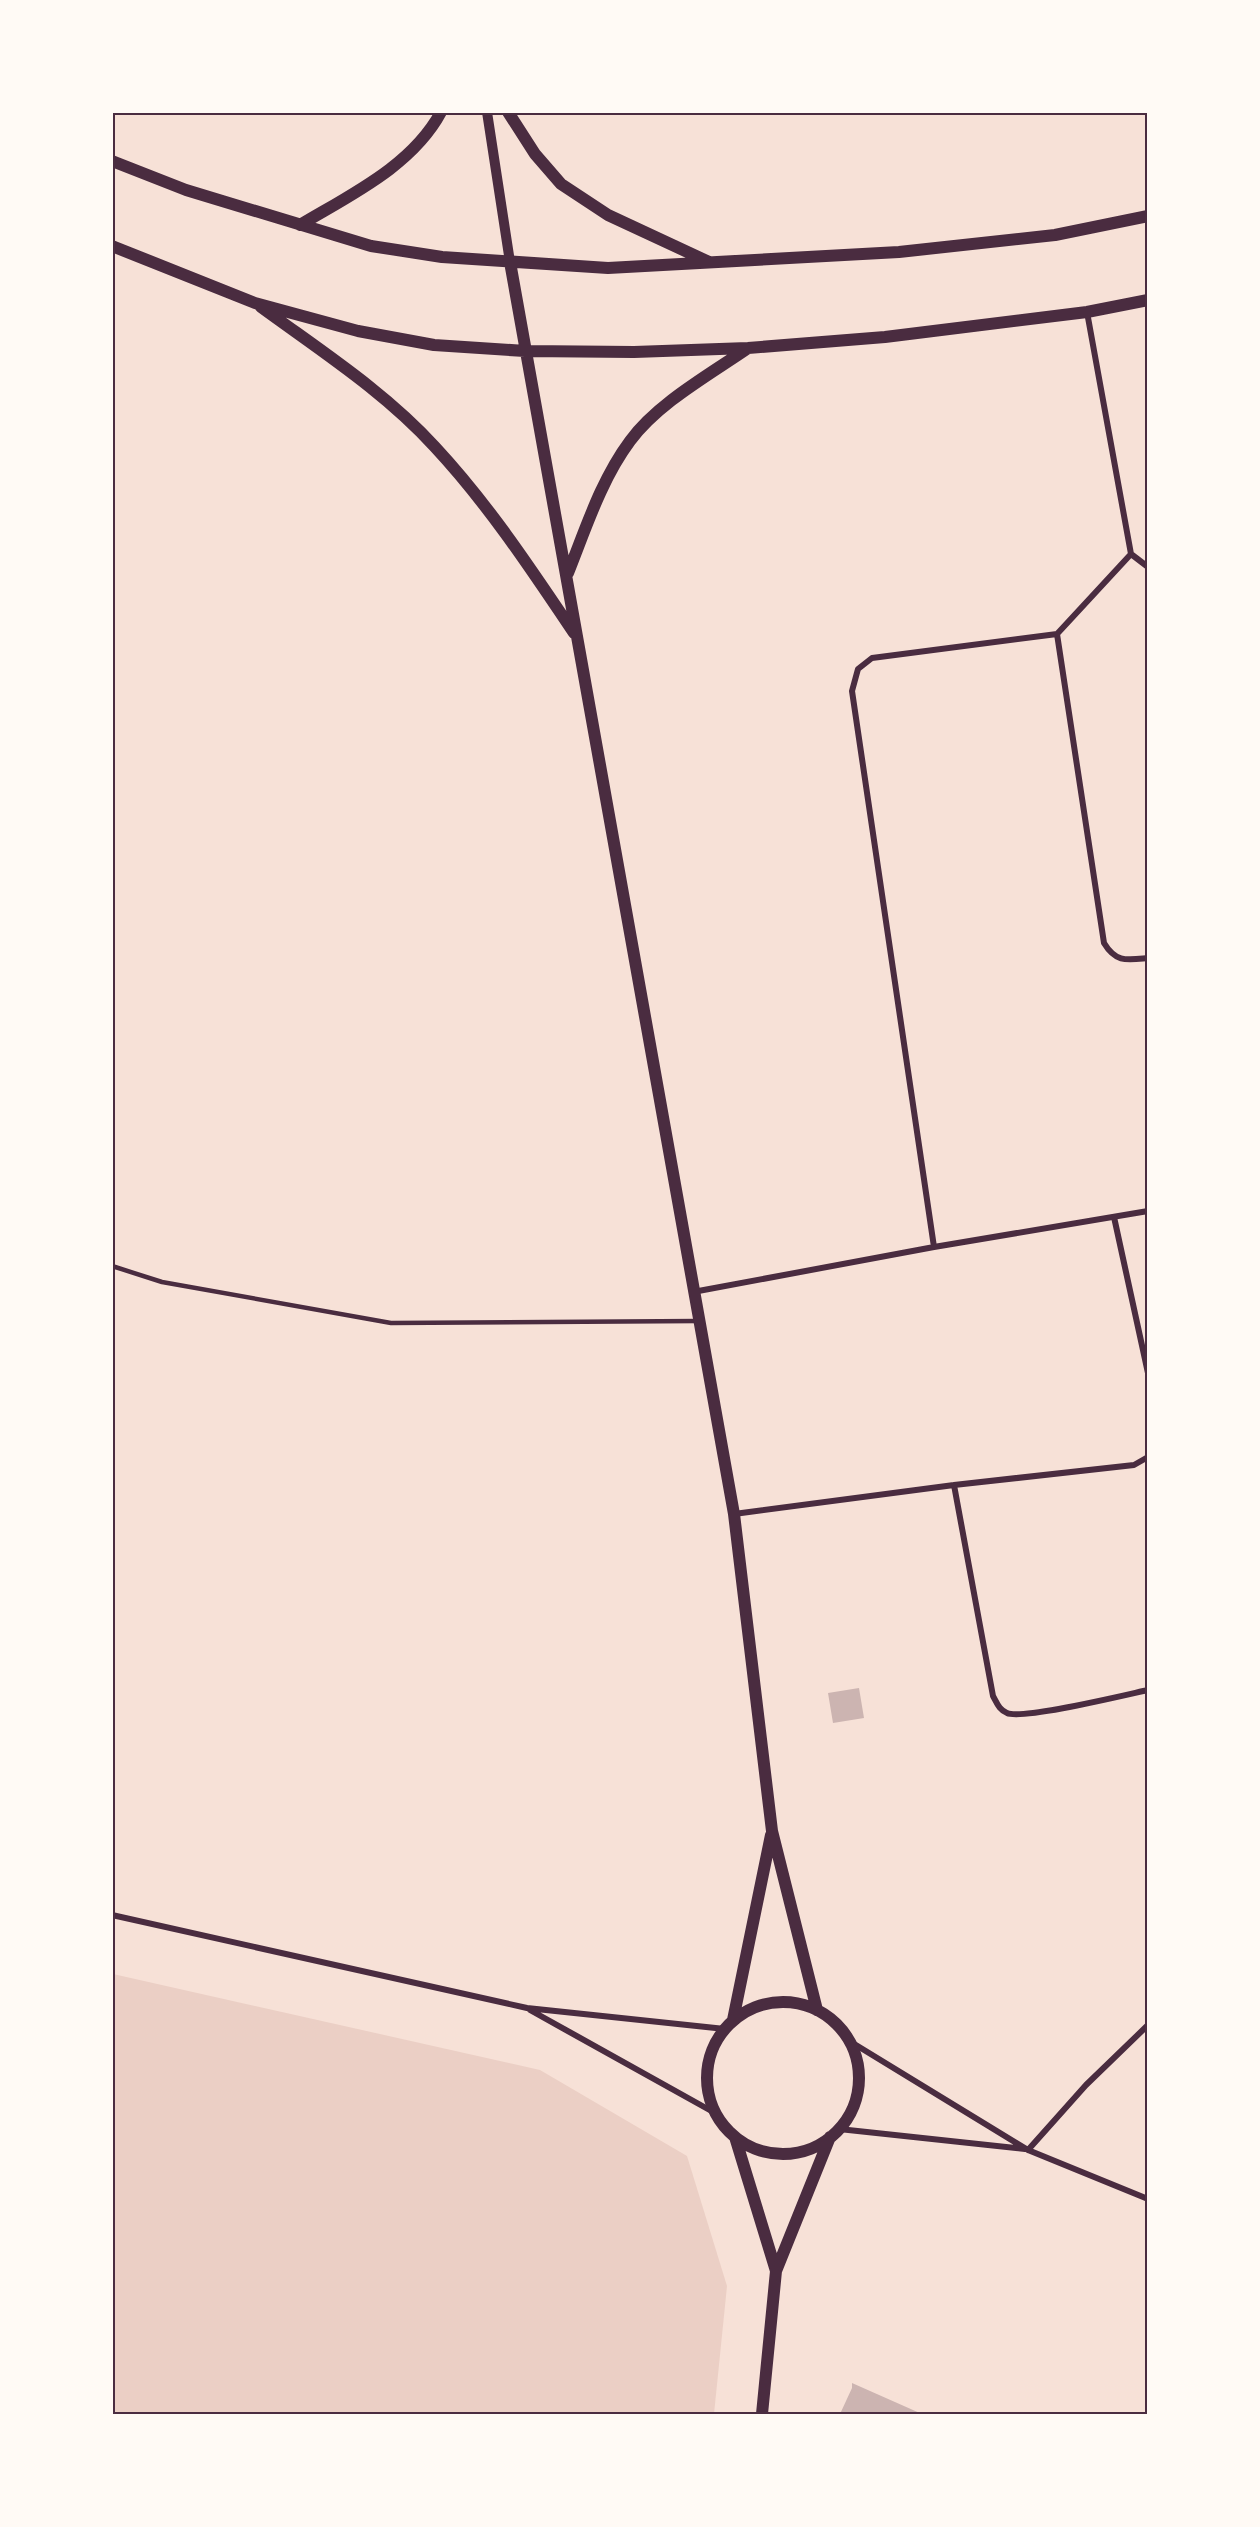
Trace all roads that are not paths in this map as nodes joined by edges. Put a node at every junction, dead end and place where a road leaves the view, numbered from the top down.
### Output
1 (441, 112) edge
2 (487, 112) edge
3 (508, 112) edge
4 (112, 161) edge
5 (1148, 216) edge
6 (300, 225) junction
7 (112, 246) edge
8 (510, 262) junction
9 (713, 264) junction
10 (1148, 300) edge
11 (255, 303) junction
12 (1087, 312) junction
13 (748, 348) junction
14 (525, 351) junction
15 (1131, 554) junction
16 (1148, 567) edge
17 (567, 574) junction
18 (1057, 634) junction
19 (578, 638) junction
20 (1148, 958) edge
21 (1148, 1211) edge
22 (1114, 1217) junction
23 (934, 1247) junction
24 (112, 1266) edge
25 (693, 1292) junction
26 (698, 1321) junction
27 (1148, 1373) edge
28 (1148, 1457) edge
29 (954, 1485) junction
30 (734, 1514) junction
31 (1148, 1690) edge
32 (772, 1831) junction
33 (112, 1916) edge
34 (527, 2008) junction
35 (817, 2010) junction
36 (729, 2025) junction
37 (1148, 2025) edge
38 (851, 2042) junction
39 (715, 2113) junction
40 (835, 2133) junction
41 (735, 2137) junction
42 (1028, 2150) junction
43 (1148, 2199) edge
44 (776, 2271) junction
45 (762, 2415) edge

1 - 6 main road
2 - 8 street
3 - 9 main road
4 - 6 main road
5 - 9 main road
6 - 8 main road
7 - 11 main road
8 - 9 main road
8 - 14 main road
10 - 12 main road
11 - 14 main road
11 - 19 main road
12 - 13 main road
12 - 15 street
13 - 14 main road
13 - 17 main road
14 - 17 main road
15 - 16 street
15 - 18 street
17 - 19 main road
18 - 20 street
18 - 23 street
19 - 25 main road
21 - 22 street
22 - 23 street
22 - 27 street
23 - 25 street
24 - 26 lane
25 - 26 main road
26 - 30 main road
28 - 29 street
29 - 30 street
29 - 31 street
30 - 32 main road
32 - 35 main road
32 - 36 main road
33 - 34 street
34 - 36 street
34 - 39 street
35 - 36 main road
35 - 38 main road
36 - 39 main road
37 - 42 street
38 - 40 main road
38 - 42 street
39 - 41 main road
40 - 41 main road
40 - 42 street
40 - 44 main road
41 - 44 main road
42 - 43 street
44 - 45 main road

